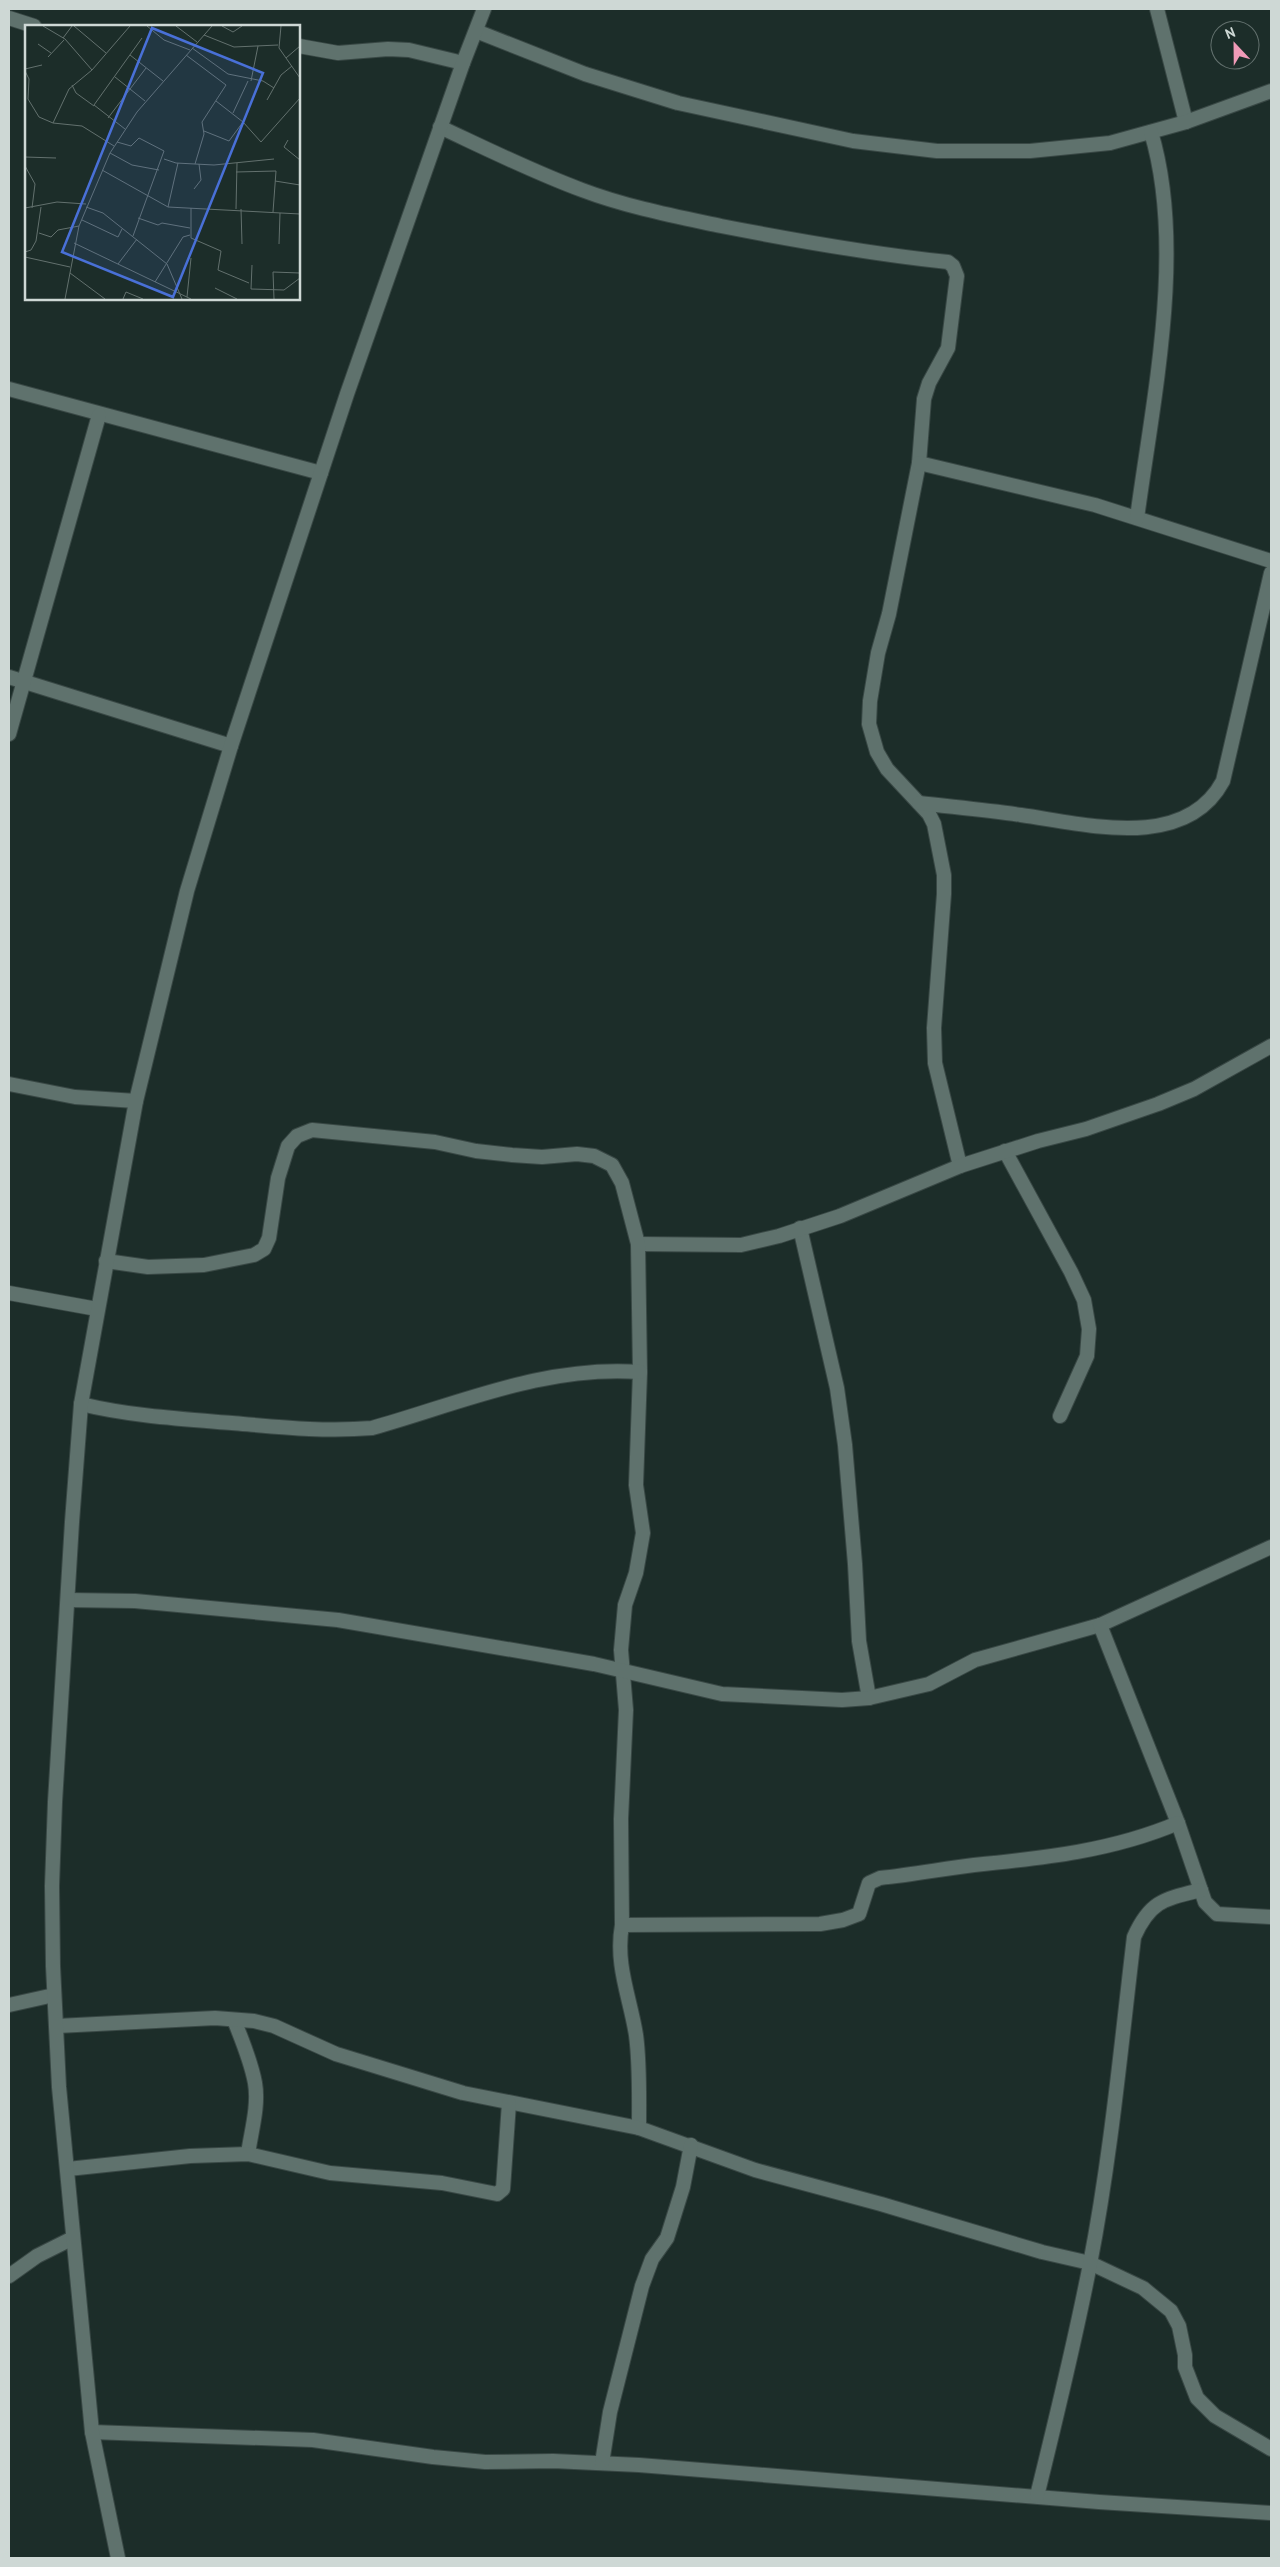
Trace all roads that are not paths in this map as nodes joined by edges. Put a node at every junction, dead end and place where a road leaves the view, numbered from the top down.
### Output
1 (484, 9) edge
2 (1157, 9) edge
3 (9, 18) edge
4 (31, 25) edge
5 (476, 31) junction
6 (300, 46) edge
7 (463, 63) junction
8 (1271, 91) edge
9 (1186, 122) junction
10 (440, 127) junction
11 (1151, 132) junction
12 (9, 389) edge
13 (99, 415) junction
14 (919, 463) junction
15 (321, 473) junction
16 (1138, 518) junction
17 (1271, 561) edge
18 (1271, 573) edge
19 (16, 679) edge
20 (9, 734) edge
21 (231, 746) junction
22 (919, 803) junction
23 (1271, 1046) edge
24 (9, 1084) edge
25 (136, 1101) junction
26 (1004, 1152) junction
27 (960, 1166) junction
28 (800, 1228) junction
29 (638, 1244) junction
30 (106, 1261) junction
31 (9, 1293) edge
32 (97, 1309) junction
33 (640, 1372) junction
34 (81, 1404) junction
35 (1060, 1416) dead end
36 (1271, 1548) edge
37 (68, 1600) junction
38 (1100, 1625) junction
39 (623, 1670) junction
40 (869, 1698) junction
41 (1178, 1823) junction
42 (1201, 1890) junction
43 (1271, 1917) edge
44 (622, 1925) junction
45 (54, 1995) junction
46 (9, 2005) edge
47 (234, 2020) junction
48 (57, 2026) junction
49 (509, 2103) junction
50 (639, 2128) junction
51 (691, 2145) junction
52 (248, 2154) junction
53 (68, 2169) junction
54 (73, 2238) junction
55 (1090, 2263) junction
56 (9, 2276) edge
57 (92, 2432) junction
58 (1271, 2449) edge
59 (602, 2463) junction
60 (1037, 2496) junction
61 (1271, 2513) edge
62 (118, 2558) edge

1 - 5 street
2 - 9 street
3 - 4 street
5 - 7 street
5 - 11 street
6 - 7 street
7 - 10 street
8 - 9 street
9 - 11 street
10 - 14 street
10 - 15 street
11 - 16 street
12 - 13 street
13 - 15 street
13 - 19 street
14 - 16 street
14 - 22 street
15 - 21 street
16 - 17 street
18 - 22 street
19 - 20 street
19 - 21 street
21 - 25 street
22 - 27 street
23 - 26 street
24 - 25 street
25 - 30 street
26 - 27 street
26 - 35 street
27 - 28 street
28 - 29 street
28 - 40 street
29 - 30 street
29 - 33 street
30 - 32 street
31 - 32 street
32 - 34 street
33 - 34 street
33 - 39 street
34 - 37 street
36 - 38 street
37 - 39 street
37 - 45 street
38 - 40 street
38 - 41 street
39 - 40 street
39 - 44 street
41 - 42 street
41 - 44 street
42 - 43 street
42 - 55 street
44 - 50 street
45 - 46 street
45 - 48 street
47 - 48 street
47 - 49 street
47 - 52 street
48 - 53 street
49 - 50 street
49 - 52 street
50 - 51 street
51 - 55 street
51 - 59 street
52 - 53 street
53 - 54 street
54 - 56 street
54 - 57 street
55 - 58 street
55 - 60 street
57 - 59 street
57 - 62 street
59 - 60 street
60 - 61 street

